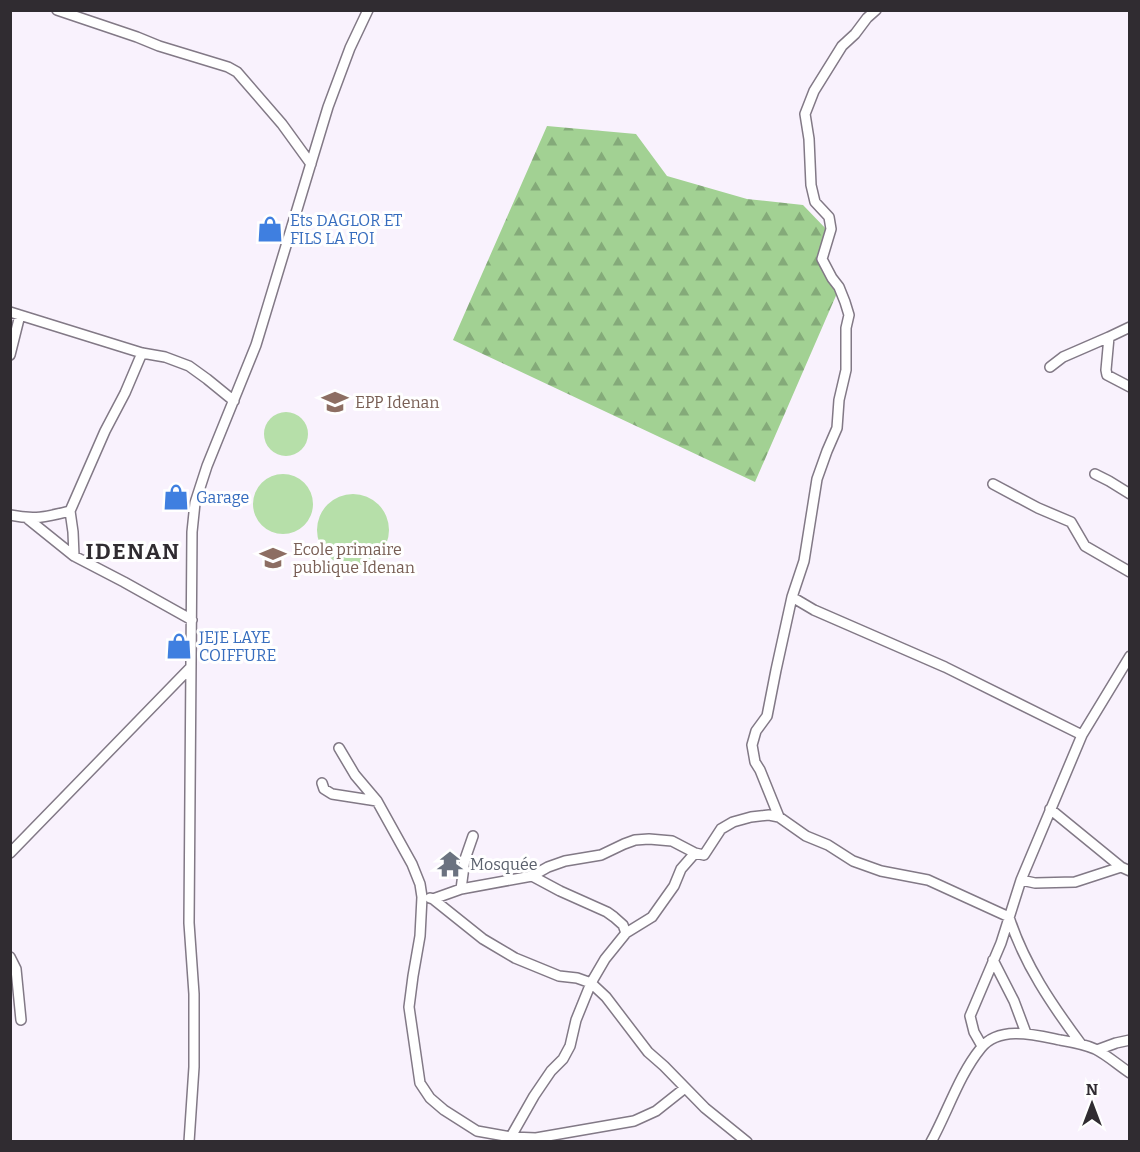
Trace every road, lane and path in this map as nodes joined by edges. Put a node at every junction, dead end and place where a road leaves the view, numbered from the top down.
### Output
1 (57, 10) edge
2 (368, 10) edge
3 (876, 10) edge
4 (311, 164) junction
5 (15, 313) edge
6 (1130, 327) edge
7 (1109, 337) junction
8 (142, 353) junction
9 (10, 355) edge
10 (1050, 367) dead end
11 (1130, 387) edge
12 (234, 401) junction
13 (1095, 474) dead end
14 (993, 484) dead end
15 (1130, 494) edge
16 (70, 511) junction
17 (10, 515) edge
18 (28, 519) junction
19 (74, 556) junction
20 (1130, 572) edge
21 (792, 597) junction
22 (192, 620) junction
23 (1130, 656) edge
24 (191, 667) junction
25 (1082, 735) junction
26 (339, 748) dead end
27 (322, 783) dead end
28 (377, 801) junction
29 (1050, 809) junction
30 (779, 818) junction
31 (473, 836) dead end
32 (694, 853) junction
33 (10, 854) edge
34 (1125, 869) edge
35 (532, 876) junction
36 (1021, 880) junction
37 (461, 889) junction
38 (422, 897) junction
39 (434, 899) junction
40 (1009, 917) junction
41 (626, 933) junction
42 (10, 957) edge
43 (993, 960) junction
44 (591, 983) junction
45 (21, 1020) dead end
46 (1026, 1033) junction
47 (1130, 1040) edge
48 (1082, 1044) junction
49 (982, 1046) junction
50 (1097, 1050) junction
51 (1130, 1073) edge
52 (685, 1088) junction
53 (510, 1139) edge
54 (189, 1142) edge
55 (747, 1142) edge
56 (931, 1142) edge

1 - 4 street
2 - 4 street
3 - 21 street
4 - 12 street
5 - 8 street
5 - 9 street
6 - 7 street
7 - 10 street
7 - 11 street
8 - 12 street
8 - 16 street
12 - 22 street
13 - 15 street
14 - 20 street
16 - 18 street
16 - 19 street
17 - 18 street
18 - 19 street
19 - 22 street
21 - 25 street
21 - 30 street
22 - 24 street
23 - 25 street
24 - 33 street
24 - 54 street
25 - 29 street
26 - 28 street
27 - 28 street
28 - 38 street
29 - 34 street
29 - 36 street
30 - 32 street
30 - 40 street
31 - 37 street
32 - 35 street
32 - 41 street
34 - 36 street
35 - 37 street
35 - 41 street
36 - 40 street
37 - 39 street
38 - 39 street
38 - 53 street
39 - 44 street
40 - 43 street
40 - 48 street
41 - 44 street
42 - 45 street
43 - 46 street
43 - 49 street
44 - 52 street
44 - 53 street
46 - 48 street
46 - 49 street
47 - 50 street
48 - 50 street
49 - 56 street
50 - 51 street
52 - 53 street
52 - 55 street

